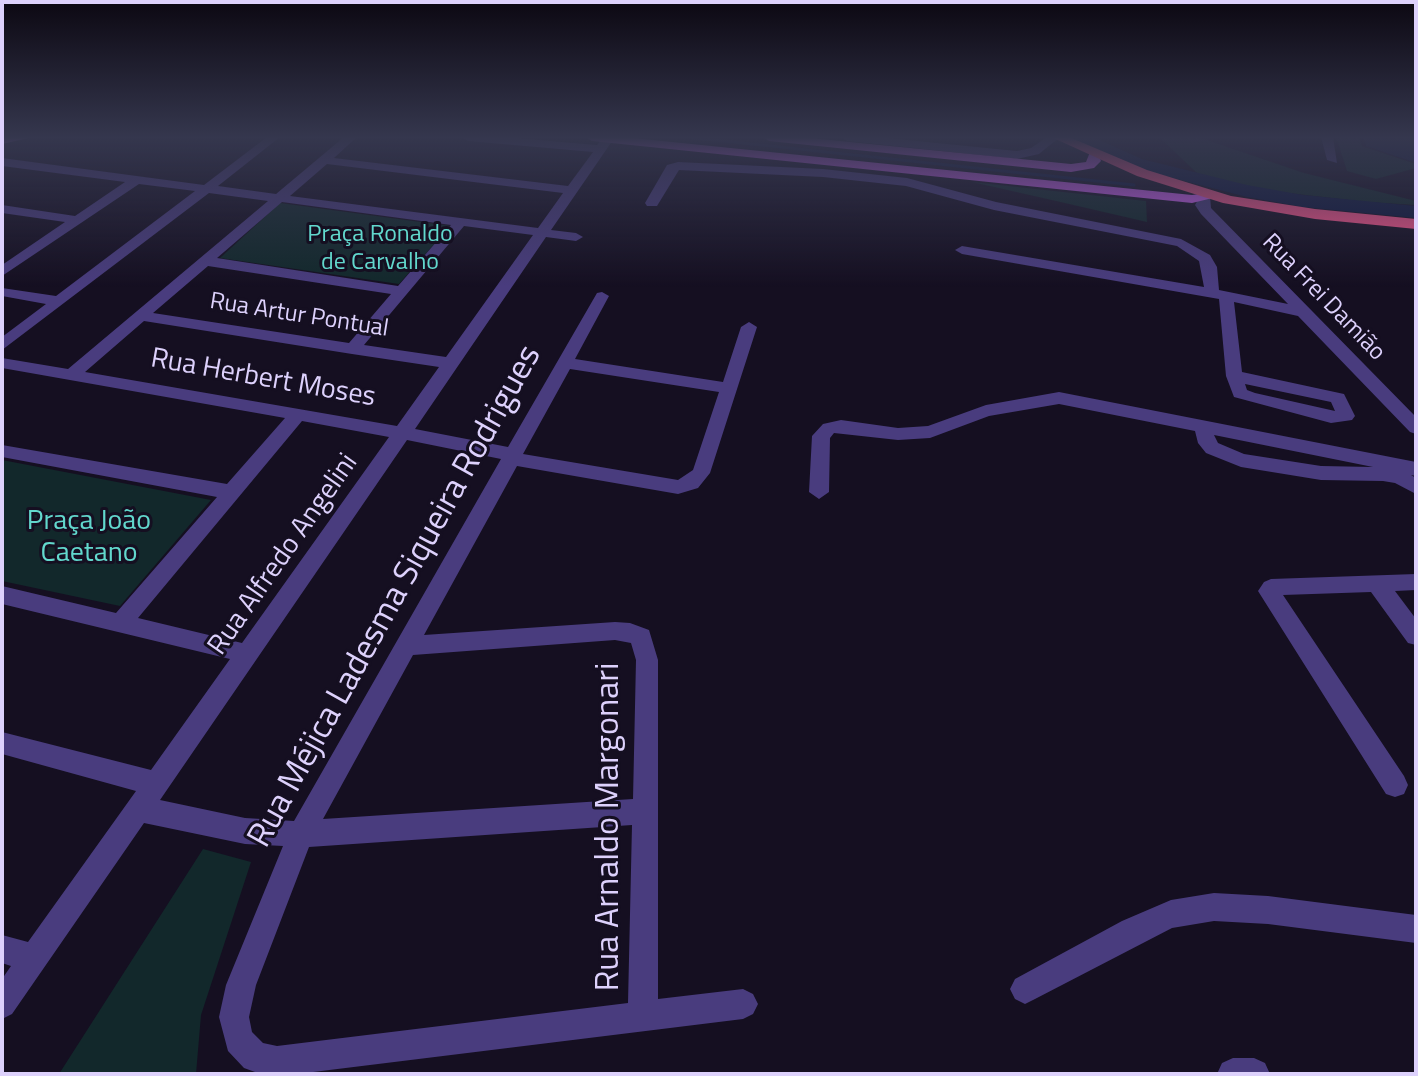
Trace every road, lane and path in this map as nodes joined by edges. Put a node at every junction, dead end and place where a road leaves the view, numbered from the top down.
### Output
1 (125, 187) edge
2 (193, 187) edge
3 (292, 187) edge
4 (550, 187) edge
5 (575, 187) edge
6 (661, 187) edge
7 (926, 187) edge
8 (1097, 187) edge
9 (1180, 187) edge
10 (207, 189) junction
11 (573, 190) junction
12 (279, 198) junction
13 (1210, 198) junction
14 (652, 203) dead end
15 (2, 209) edge
16 (77, 220) junction
17 (461, 222) junction
18 (1414, 225) edge
19 (543, 233) junction
20 (576, 237) dead end
21 (962, 250) dead end
22 (205, 261) junction
23 (2, 272) edge
24 (401, 291) junction
25 (2, 292) edge
26 (1219, 294) junction
27 (602, 296) dead end
28 (59, 301) junction
29 (1303, 312) junction
30 (140, 316) junction
31 (749, 327) dead end
32 (2, 345) edge
33 (352, 349) junction
34 (2, 363) edge
35 (450, 363) junction
36 (565, 363) junction
37 (72, 374) junction
38 (1234, 376) junction
39 (729, 388) junction
40 (298, 414) junction
41 (1203, 425) junction
42 (1416, 428) edge
43 (404, 433) junction
44 (2, 451) edge
45 (513, 457) junction
46 (1416, 469) edge
47 (1416, 487) edge
48 (230, 492) junction
49 (819, 492) dead end
50 (1416, 582) edge
51 (1377, 584) junction
52 (2, 595) edge
53 (120, 624) junction
54 (1416, 636) edge
55 (405, 646) junction
56 (248, 654) junction
57 (2, 743) edge
58 (157, 784) junction
59 (1395, 785) dead end
60 (140, 809) junction
61 (645, 811) junction
62 (301, 834) junction
63 (1416, 929) edge
64 (2, 949) edge
65 (34, 958) junction
66 (1025, 989) dead end
67 (2, 1004) edge
68 (743, 1004) dead end
69 (643, 1015) junction
70 (1233, 1074) edge
71 (1254, 1074) edge

1 - 16 street
2 - 10 street
3 - 12 street
4 - 11 street
5 - 11 street, Rua Alfredo Angelini
6 - 14 street
7 - 26 street
8 - 13 main road
9 - 13 highway
10 - 12 street
10 - 28 street
11 - 19 street, Rua Alfredo Angelini
12 - 17 street
12 - 22 street
13 - 18 highway
13 - 29 street, Rua Frei Damião
15 - 16 street
16 - 23 street
17 - 19 street
17 - 24 street
19 - 20 street
19 - 35 street, Rua Alfredo Angelini
21 - 26 street
22 - 24 street
22 - 30 street
24 - 33 street
25 - 28 street
26 - 29 street
26 - 38 street
27 - 36 street, Rua Méjica Ladesma Siqueira Rodrigues
28 - 32 street
29 - 42 street, Rua Frei Damião
30 - 33 street, Rua Artur Pontual
30 - 37 street
31 - 39 street
33 - 35 street, Rua Artur Pontual
34 - 37 street, Rua Herbert Moses
35 - 43 street, Rua Alfredo Angelini
36 - 39 street
36 - 45 street, Rua Méjica Ladesma Siqueira Rodrigues
37 - 40 street, Rua Herbert Moses
38 - 38 street
39 - 45 street, Rua Herbert Moses
40 - 43 street, Rua Herbert Moses
40 - 48 street
41 - 46 street
41 - 47 street
41 - 49 street
43 - 45 street, Rua Herbert Moses
43 - 56 street, Rua Alfredo Angelini
44 - 48 street
45 - 55 street, Rua Méjica Ladesma Siqueira Rodrigues
48 - 53 street
50 - 51 street
51 - 54 street
51 - 59 street
52 - 53 street
53 - 56 street
55 - 61 street, Rua Arnaldo Margonari
55 - 62 street, Rua Méjica Ladesma Siqueira Rodrigues
56 - 58 street, Rua Alfredo Angelini
57 - 58 street
58 - 60 street, Rua Alfredo Angelini
60 - 62 street
60 - 65 street, Rua Alfredo Angelini
61 - 62 street
61 - 69 street, Rua Arnaldo Margonari
62 - 69 street, Rua Méjica Ladesma Siqueira Rodrigues
63 - 66 street
64 - 65 street
65 - 67 street, Rua Alfredo Angelini
68 - 69 street, Rua Méjica Ladesma Siqueira Rodrigues
70 - 71 street

